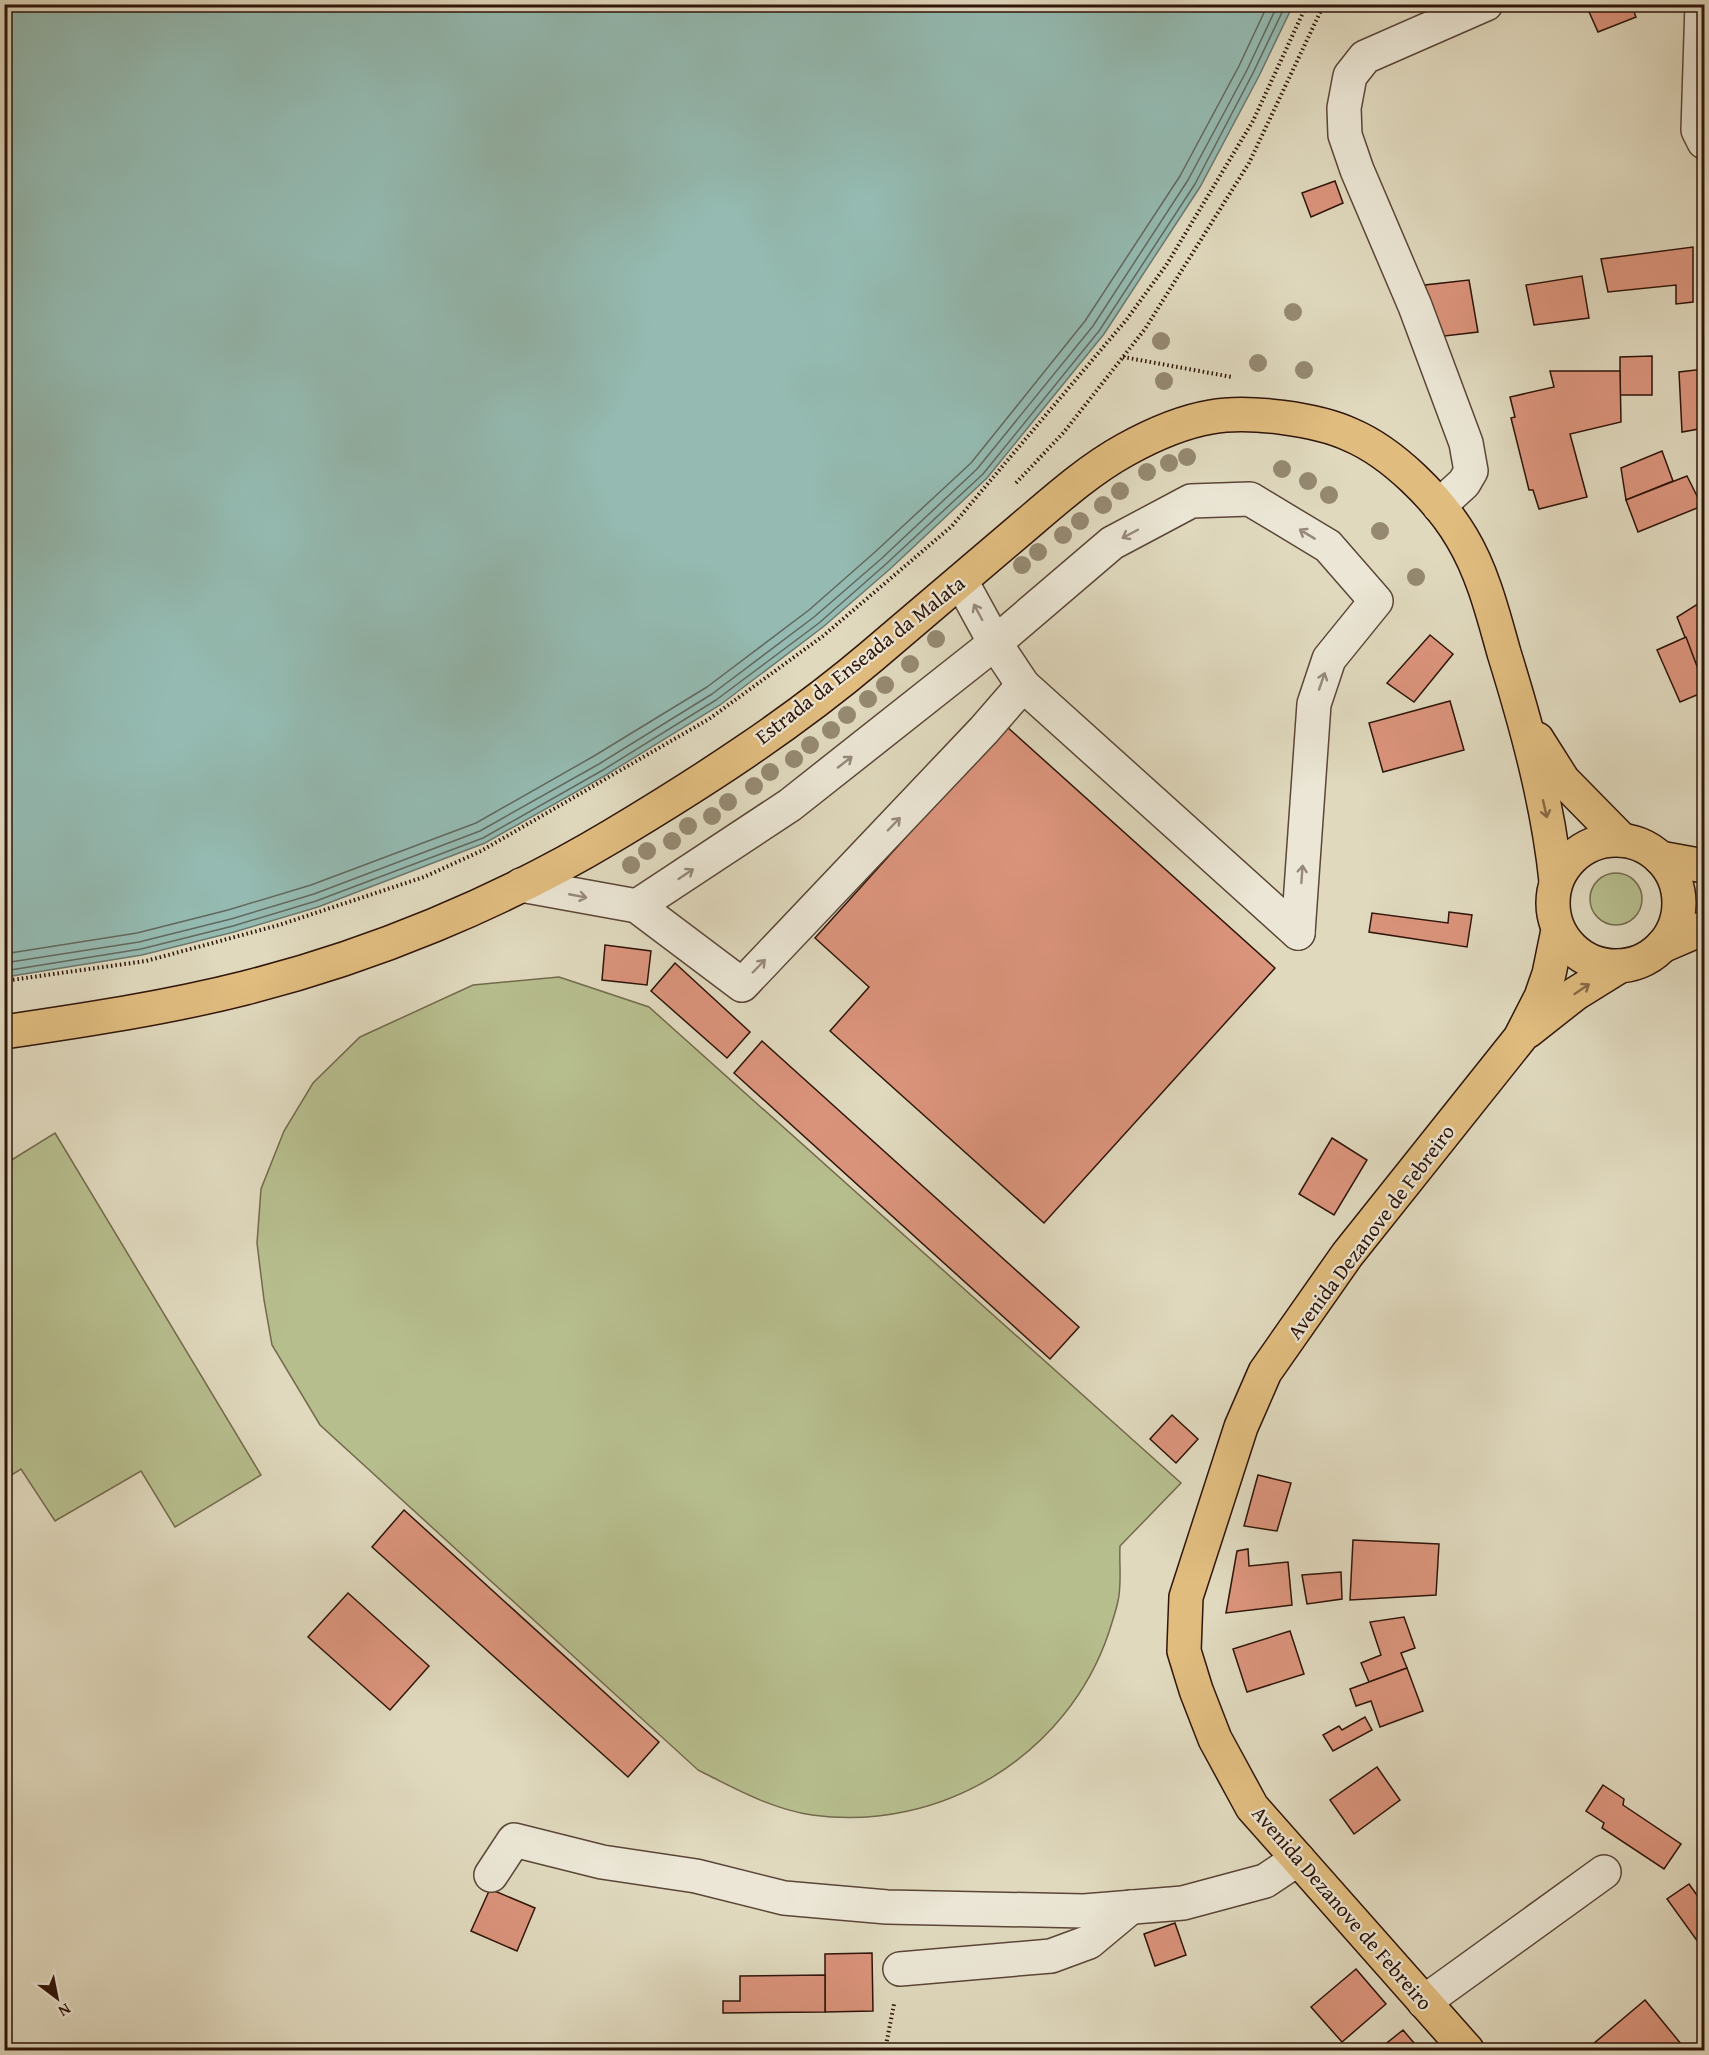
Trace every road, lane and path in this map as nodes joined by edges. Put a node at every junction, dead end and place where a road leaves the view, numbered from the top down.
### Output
1 (1307, 4) edge
2 (1324, 4) edge
3 (1486, 4) edge
4 (1702, 4) edge
5 (1704, 142) edge
6 (1016, 484) dead end
7 (1439, 506) junction
8 (961, 581) junction
9 (995, 643) junction
10 (1023, 685) junction
11 (1522, 711) junction
12 (1622, 840) junction
13 (1660, 858) junction
14 (1704, 866) edge
15 (1556, 881) junction
16 (521, 885) junction
17 (637, 906) junction
18 (1704, 928) edge
19 (1558, 930) junction
20 (1662, 946) junction
21 (1620, 966) junction
22 (4, 981) edge
23 (4, 1032) edge
24 (1520, 1038) junction
25 (1298, 1859) junction
26 (1604, 1872) dead end
27 (491, 1875) dead end
28 (1131, 1907) junction
29 (900, 1969) joint
30 (1424, 2002) junction
31 (885, 2050) edge
32 (1467, 2050) edge

1 - 22 path
2 - 6 path
3 - 7 street
4 - 5 street
7 - 8 main road, Estrada da Enseada da Malata
7 - 11 main road, Estrada da Enseada da Malata
9 -> 8 street
8 - 16 main road, Estrada da Enseada da Malata
9 - 10 street
10 -> 9 street
17 -> 9 street
17 -> 10 street
11 - 12 main road, Estrada da Enseada da Malata
11 -> 15 main road, Estrada da Enseada da Malata
12 - 13 main road
12 - 15 main road
13 - 14 main road
13 - 20 main road
15 - 19 main road
16 -> 17 street
16 - 23 main road, Estrada da Enseada da Malata
18 - 20 main road
19 - 21 main road
19 - 24 main road, Avenida Dezanove de Febreiro
20 - 21 main road
24 -> 21 main road, Avenida Dezanove de Febreiro
24 - 25 main road, Avenida Dezanove de Febreiro
25 - 28 street
25 - 30 main road, Avenida Dezanove de Febreiro
26 - 30 street
27 - 28 street
28 - 29 street
29 - 31 path
30 - 32 main road, Avenida Dezanove de Febreiro

